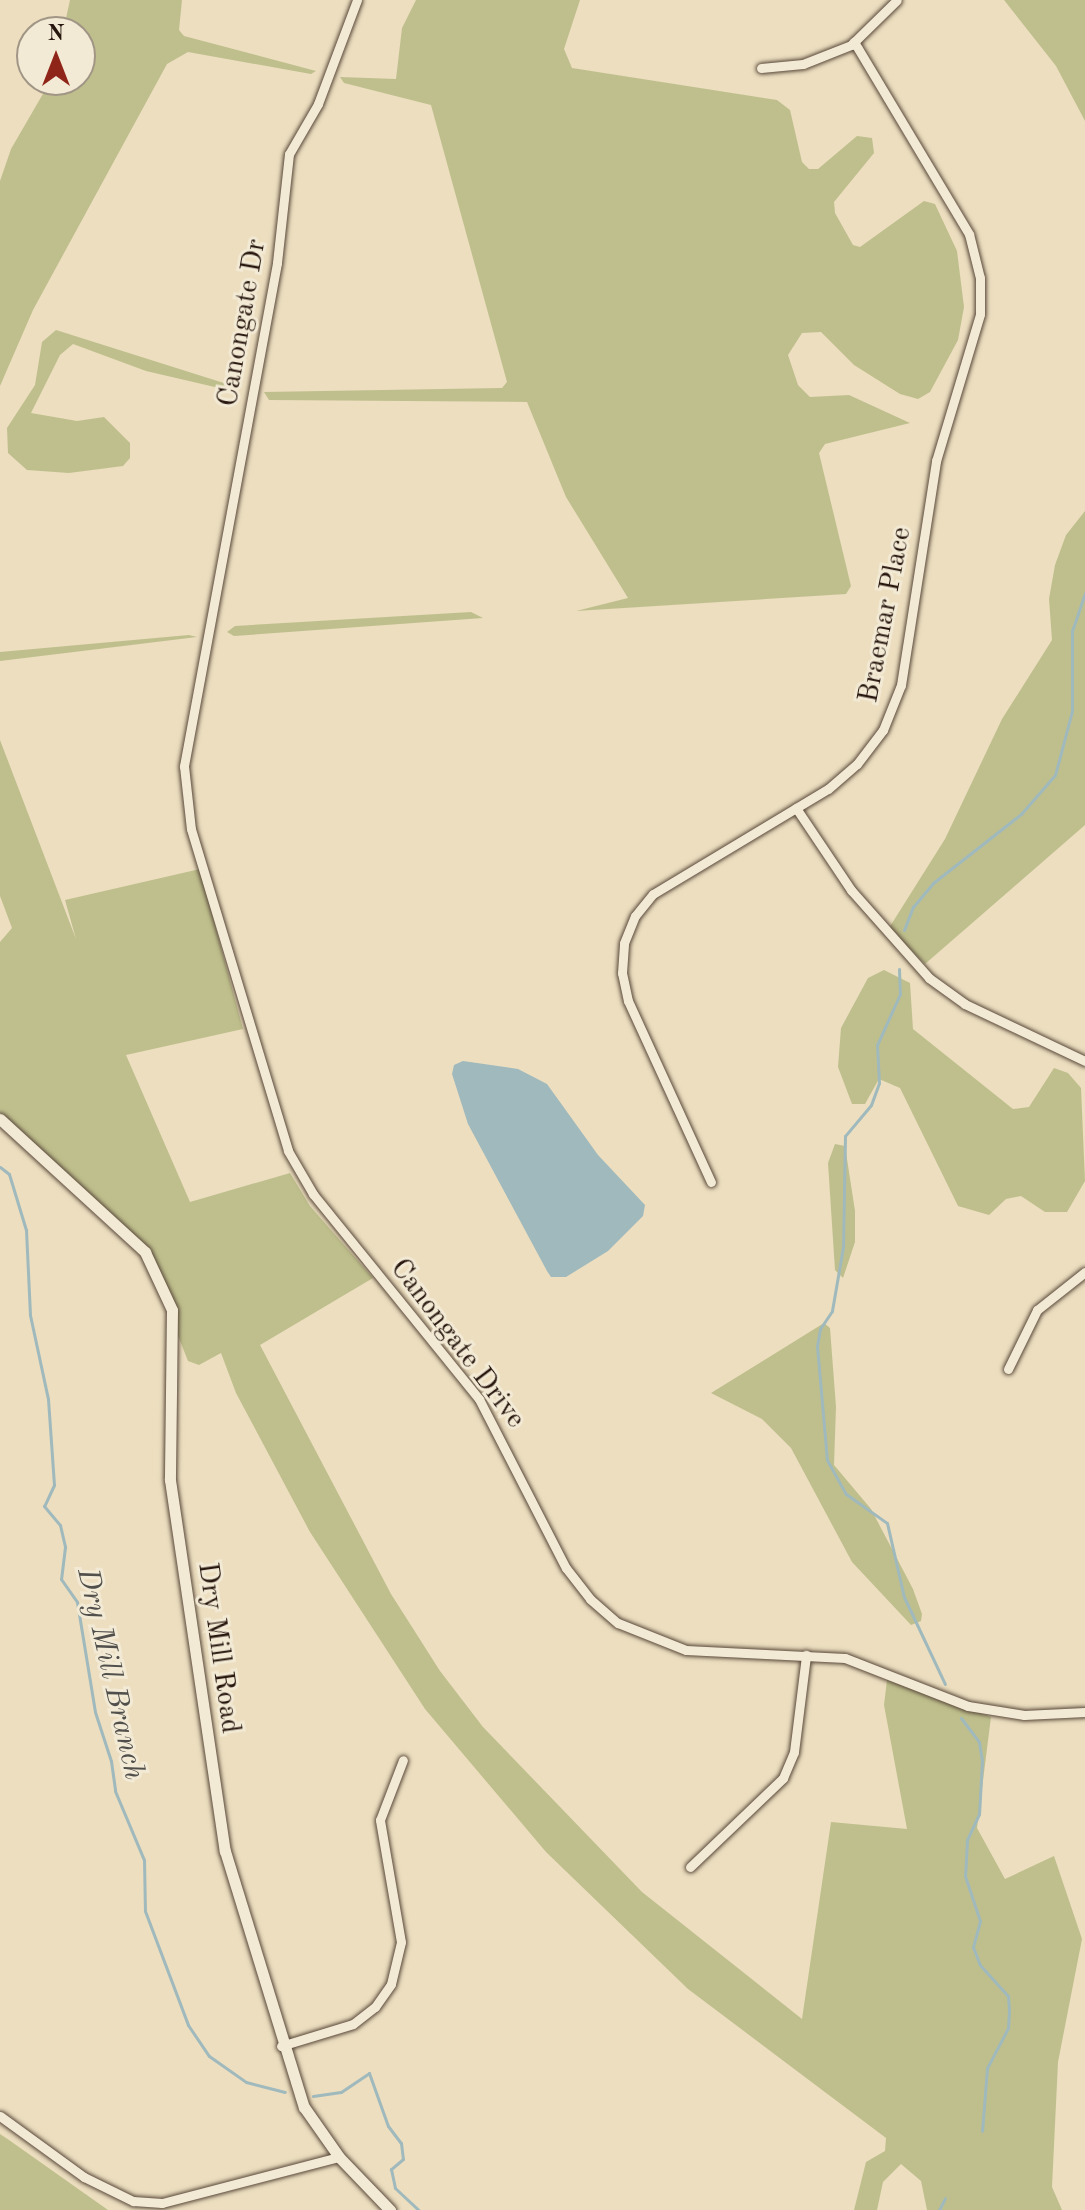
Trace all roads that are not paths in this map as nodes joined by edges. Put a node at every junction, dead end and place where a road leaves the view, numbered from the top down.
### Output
1 (357, 0) edge
2 (897, 0) edge
3 (854, 42) junction
4 (761, 68) dead end
5 (201, 666) joint
6 (796, 808) junction
7 (1085, 1061) edge
8 (0, 1119) edge
9 (711, 1182) dead end
10 (1085, 1272) edge
11 (1008, 1369) dead end
12 (806, 1655) junction
13 (1085, 1712) edge
14 (403, 1760) dead end
15 (690, 1867) dead end
16 (281, 2046) junction
17 (0, 2116) edge
18 (339, 2157) junction
19 (390, 2210) edge

1 - 5 street, Canongate Dr
2 - 3 street
3 - 4 street
3 - 6 street, Braemar Place
5 - 12 street, Canongate Drive
6 - 7 street
6 - 9 street, Braemar Place
8 - 16 street, Dry Mill Road
10 - 11 street
12 - 13 street, Canongate Drive
12 - 15 street
14 - 16 street
16 - 18 street, Dry Mill Road
17 - 18 street
18 - 19 street, Dry Mill Road

